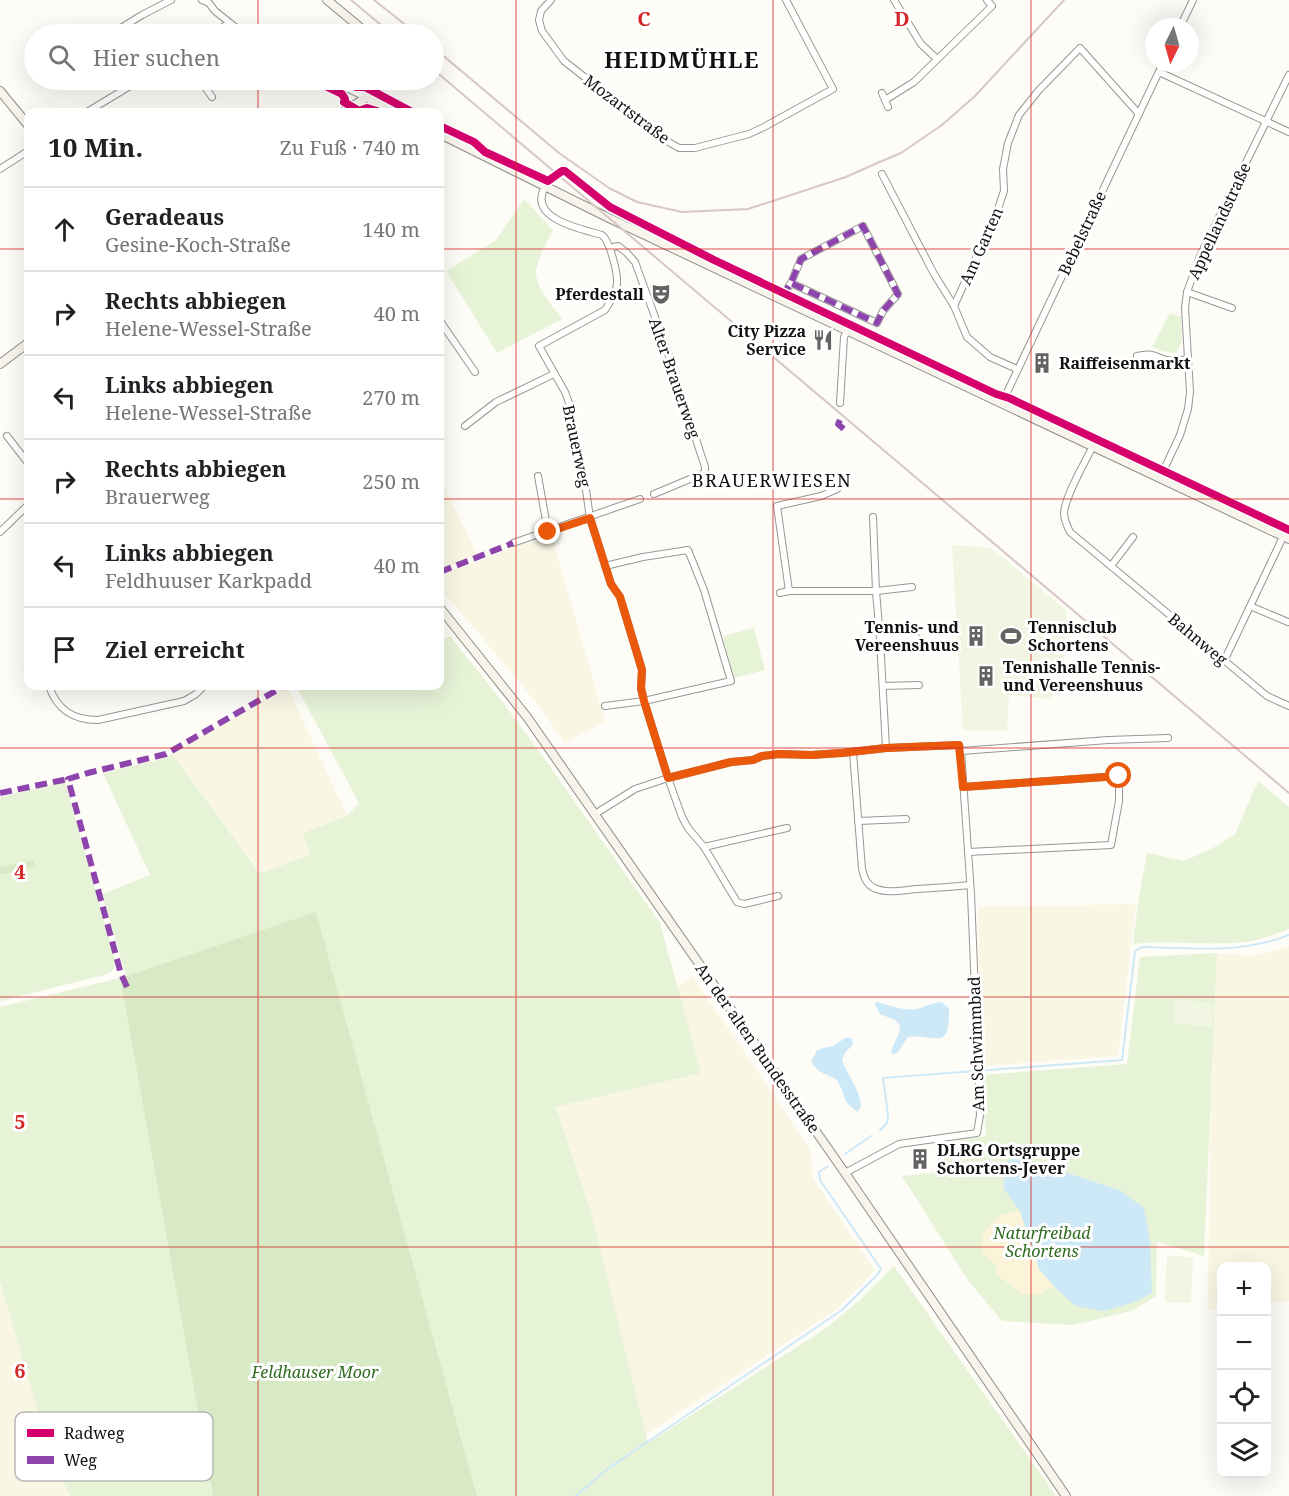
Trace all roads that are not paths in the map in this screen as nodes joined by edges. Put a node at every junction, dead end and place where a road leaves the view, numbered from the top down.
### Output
1 (171, 0) edge
2 (327, 0) edge
3 (551, 0) edge
4 (786, 0) edge
5 (894, 0) edge
6 (987, 0) edge
7 (1193, 0) edge
8 (207, 1) edge
9 (1184, 18) edge
10 (229, 23) edge
11 (127, 24) edge
12 (355, 24) edge
13 (937, 59) junction
14 (1160, 72) joint
15 (1289, 75) edge
16 (124, 90) edge
17 (207, 90) edge
18 (350, 90) edge
19 (369, 90) edge
20 (375, 90) edge
21 (0, 91) edge
22 (882, 93) dead end
23 (212, 97) dead end
24 (366, 98) junction
25 (94, 108) edge
26 (350, 108) edge
27 (387, 108) edge
28 (1139, 114) junction
29 (24, 120) edge
30 (1266, 122) junction
31 (1289, 132) edge
32 (444, 136) edge
33 (24, 154) edge
34 (0, 169) edge
35 (882, 174) dead end
36 (545, 187) junction
37 (610, 248) junction
38 (791, 283) junction
39 (1187, 292) junction
40 (781, 298) junction
41 (954, 306) junction
42 (1232, 308) dead end
43 (444, 327) edge
44 (847, 331) junction
45 (24, 346) edge
46 (1137, 356) dead end
47 (1188, 359) junction
48 (0, 364) edge
49 (1017, 369) junction
50 (475, 372) dead end
51 (554, 374) junction
52 (840, 403) dead end
53 (1002, 403) junction
54 (465, 426) dead end
55 (8, 436) dead end
56 (1093, 446) junction
57 (24, 458) edge
58 (538, 476) dead end
59 (1160, 478) junction
60 (837, 489) dead end
61 (654, 494) dead end
62 (640, 499) dead end
63 (24, 509) edge
64 (873, 517) dead end
65 (590, 518) junction
66 (0, 532) edge
67 (548, 532) junction
68 (1133, 537) dead end
69 (1286, 538) edge
70 (513, 543) dead end
71 (605, 566) junction
72 (1111, 566) junction
73 (912, 587) dead end
74 (789, 591) junction
75 (876, 591) junction
76 (780, 593) dead end
77 (1250, 606) junction
78 (444, 613) edge
79 (1288, 622) edge
80 (916, 637) dead end
81 (880, 639) junction
82 (1224, 661) junction
83 (919, 685) dead end
84 (883, 686) junction
85 (51, 690) edge
86 (200, 690) edge
87 (644, 701) junction
88 (605, 706) dead end
89 (1289, 706) edge
90 (1168, 738) dead end
91 (886, 748) junction
92 (961, 751) junction
93 (853, 752) junction
94 (668, 778) junction
95 (963, 787) junction
96 (595, 814) junction
97 (906, 819) dead end
98 (858, 821) junction
99 (787, 828) dead end
100 (704, 847) junction
101 (968, 852) junction
102 (970, 885) junction
103 (778, 896) dead end
104 (845, 1173) junction
105 (1066, 1496) edge

1 - 11 street
2 - 12 street
3 - 4 street, Mozartstraße
5 - 13 street
6 - 13 street
7 - 9 street
8 - 10 street
13 - 22 street
14 - 28 street, Bebelstraße
14 - 30 street
15 - 30 street, Appellandstraße
16 - 25 street
17 - 23 street
18 - 24 street
19 - 24 street
20 - 24 street
21 - 29 street
24 - 26 street
24 - 27 street
28 - 41 street, Am Garten
28 - 49 street, Bebelstraße
30 - 31 street
30 - 39 street, Appellandstraße
32 - 36 street
33 - 34 street
35 - 41 street
36 - 37 street
36 - 40 street
37 - 51 street, Brauerweg
37 - 61 street, Alter Brauerweg
38 - 38 street
38 - 40 street
39 - 42 street
39 - 47 street, Appellandstraße
40 - 44 street
41 - 49 street
43 - 50 street
44 - 52 street
44 - 53 street
45 - 48 street
46 - 47 street
47 - 59 street, Appellandstraße
49 - 53 street, Bebelstraße
51 - 54 street
51 - 65 street, Brauerweg
53 - 56 street
55 - 57 street
56 - 59 street
56 - 72 street, Bahnweg
58 - 67 street
59 - 69 street
60 - 74 street
62 - 65 street
63 - 66 street
64 - 75 street
65 - 67 street
65 - 71 street, Brauerweg
67 - 70 street
68 - 72 street
69 - 77 street
71 - 87 street, Brauerweg
71 - 87 street
72 - 82 street, Bahnweg
73 - 75 street
74 - 75 street
74 - 76 street
75 - 81 street
77 - 79 street
77 - 82 street
78 - 96 street, An der alten Bundesstraße
80 - 81 street
81 - 84 street
82 - 89 street, Bahnweg
83 - 84 street
84 - 91 street
85 - 86 street
87 - 88 street
87 - 94 street, Brauerweg
90 - 92 street
91 - 92 street
91 - 93 street
92 - 95 street, Am Schwimmbad
93 - 94 street
93 - 98 street
94 - 96 street
94 - 100 street, Brauerweg
95 - 101 street, Am Schwimmbad
95 - 101 street
96 - 104 street, An der alten Bundesstraße
97 - 98 street
98 - 102 street
99 - 100 street
100 - 103 street, Brauerweg
101 - 102 street, Am Schwimmbad
102 - 104 street, Am Schwimmbad
104 - 105 street, An der alten Bundesstraße

